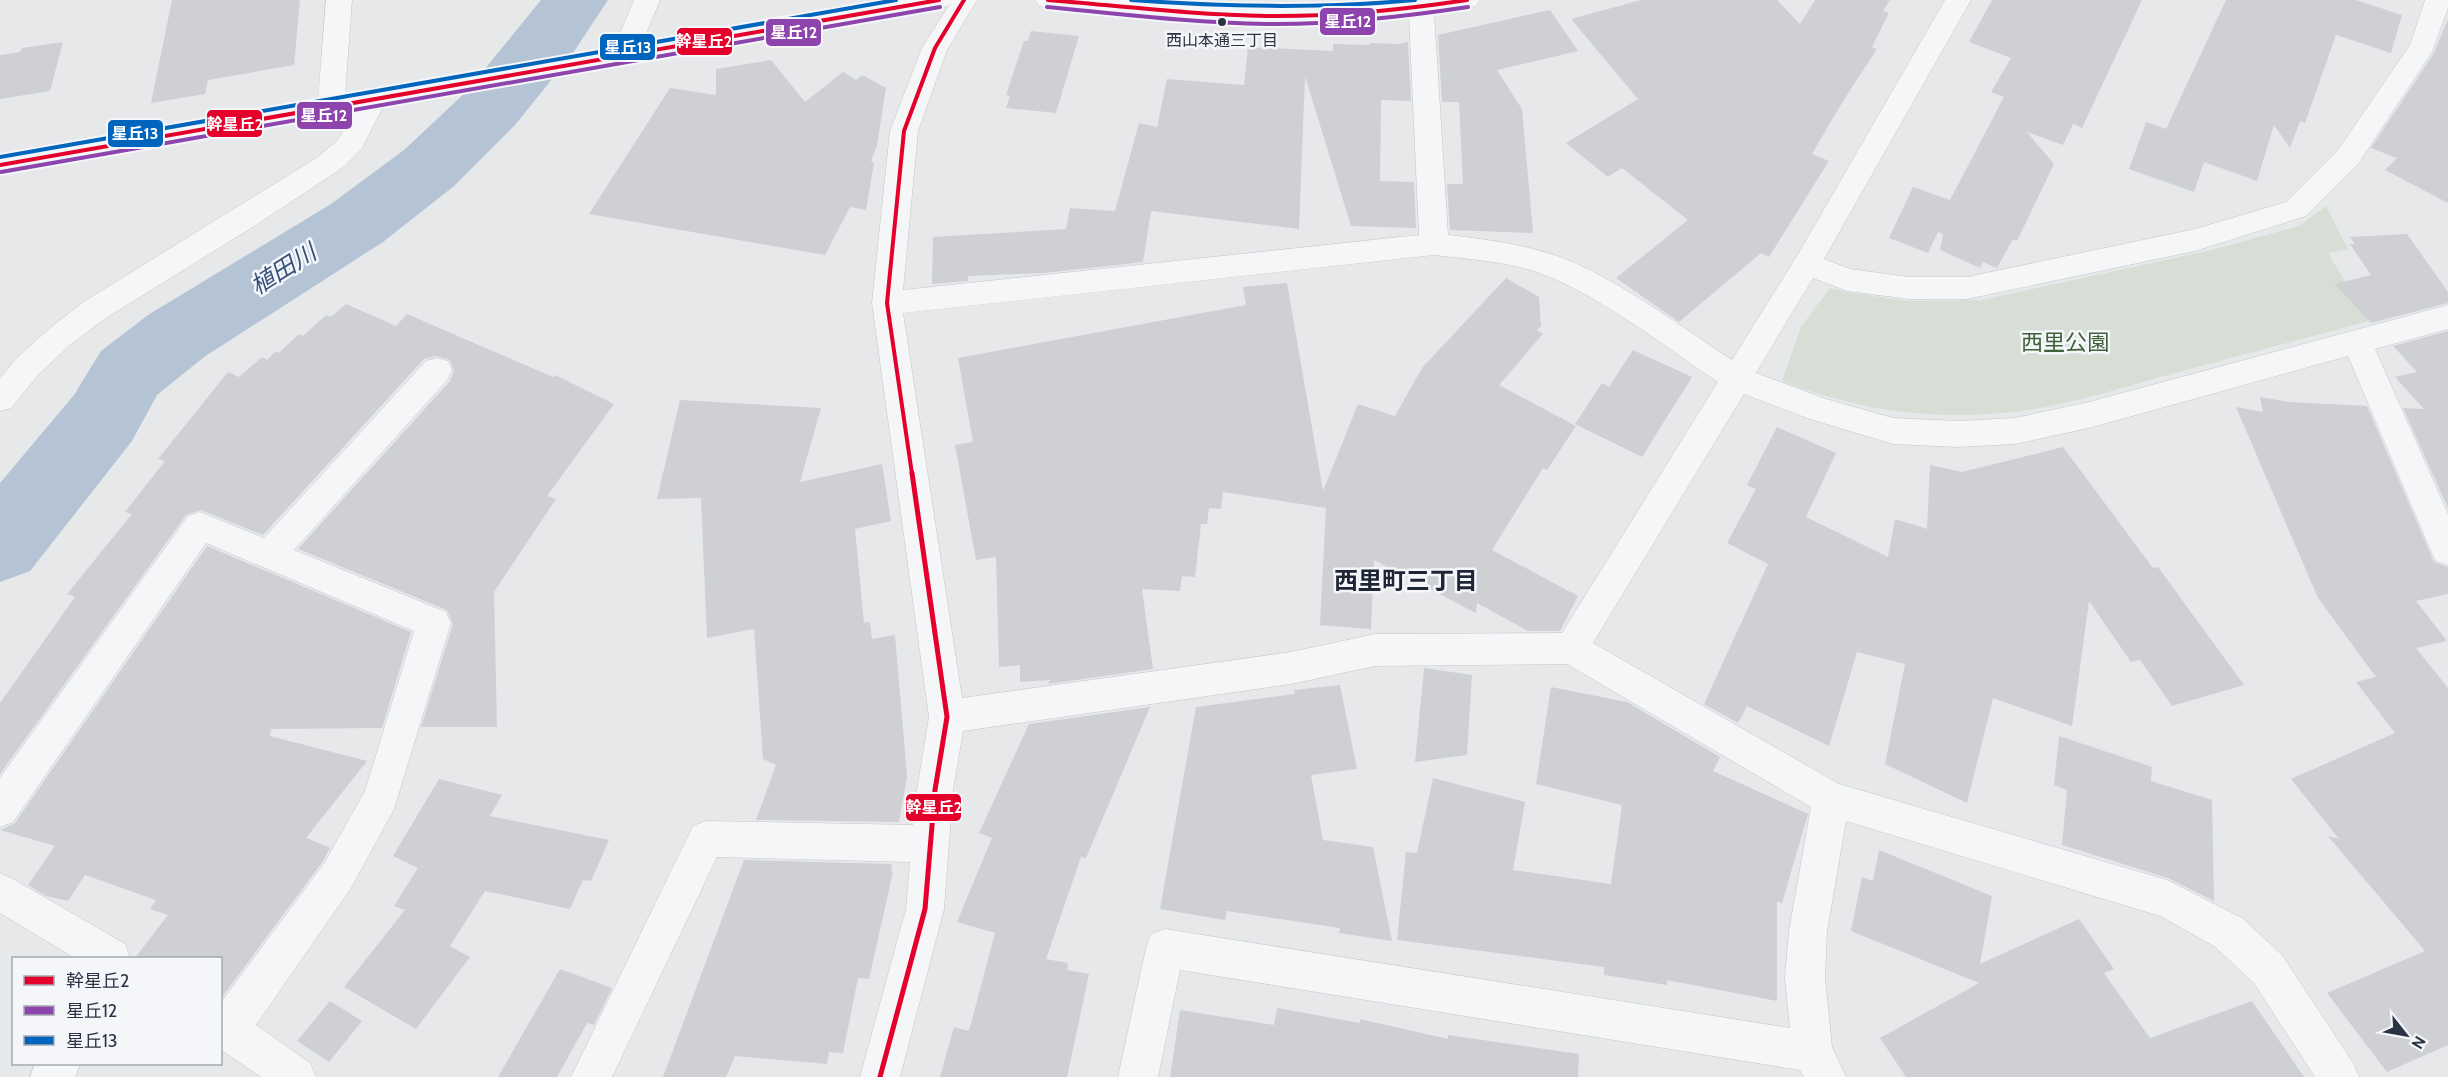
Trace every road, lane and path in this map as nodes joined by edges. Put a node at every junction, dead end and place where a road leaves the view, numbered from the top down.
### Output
1 (339, 0) edge
2 (647, 0) edge
3 (939, 0) edge
4 (964, 0) edge
5 (1048, 0) edge
6 (1467, 0) edge
7 (1958, 0) edge
8 (2438, 0) edge
9 (1420, 4) edge
10 (618, 55) junction
11 (374, 98) junction
12 (331, 106) junction
13 (0, 165) edge
14 (1434, 244) junction
15 (1807, 264) junction
16 (887, 303) junction
17 (2448, 317) edge
18 (2357, 342) junction
19 (437, 370) dead end
20 (1736, 378) junction
21 (0, 399) edge
22 (2448, 549) edge
23 (269, 555) junction
24 (1571, 648) junction
25 (946, 717) junction
26 (1831, 799) junction
27 (0, 809) edge
28 (930, 844) junction
29 (0, 892) edge
30 (109, 957) edge
31 (225, 1027) edge
32 (59, 1065) edge
33 (1819, 1065) edge
34 (50, 1077) edge
35 (296, 1077) edge
36 (591, 1077) edge
37 (880, 1077) edge
38 (1138, 1077) edge
39 (2339, 1077) edge

1 - 12 street
2 - 10 street
3 - 10 street
4 - 16 street
5 - 9 street
6 - 9 street
7 - 15 street
8 - 15 street
9 - 14 street
10 - 11 street
11 - 12 street
11 - 21 street
12 - 13 street
14 - 16 street
14 - 20 street
15 - 20 street
16 - 25 street
17 - 18 street
18 - 20 street
18 - 22 street
19 - 23 street
20 - 24 street
23 - 27 street
23 - 31 street
24 - 25 street
24 - 26 street
25 - 28 street
26 - 33 street
26 - 39 street
28 - 36 street
28 - 37 street
29 - 30 street
31 - 35 street
32 - 34 street
33 - 38 street

